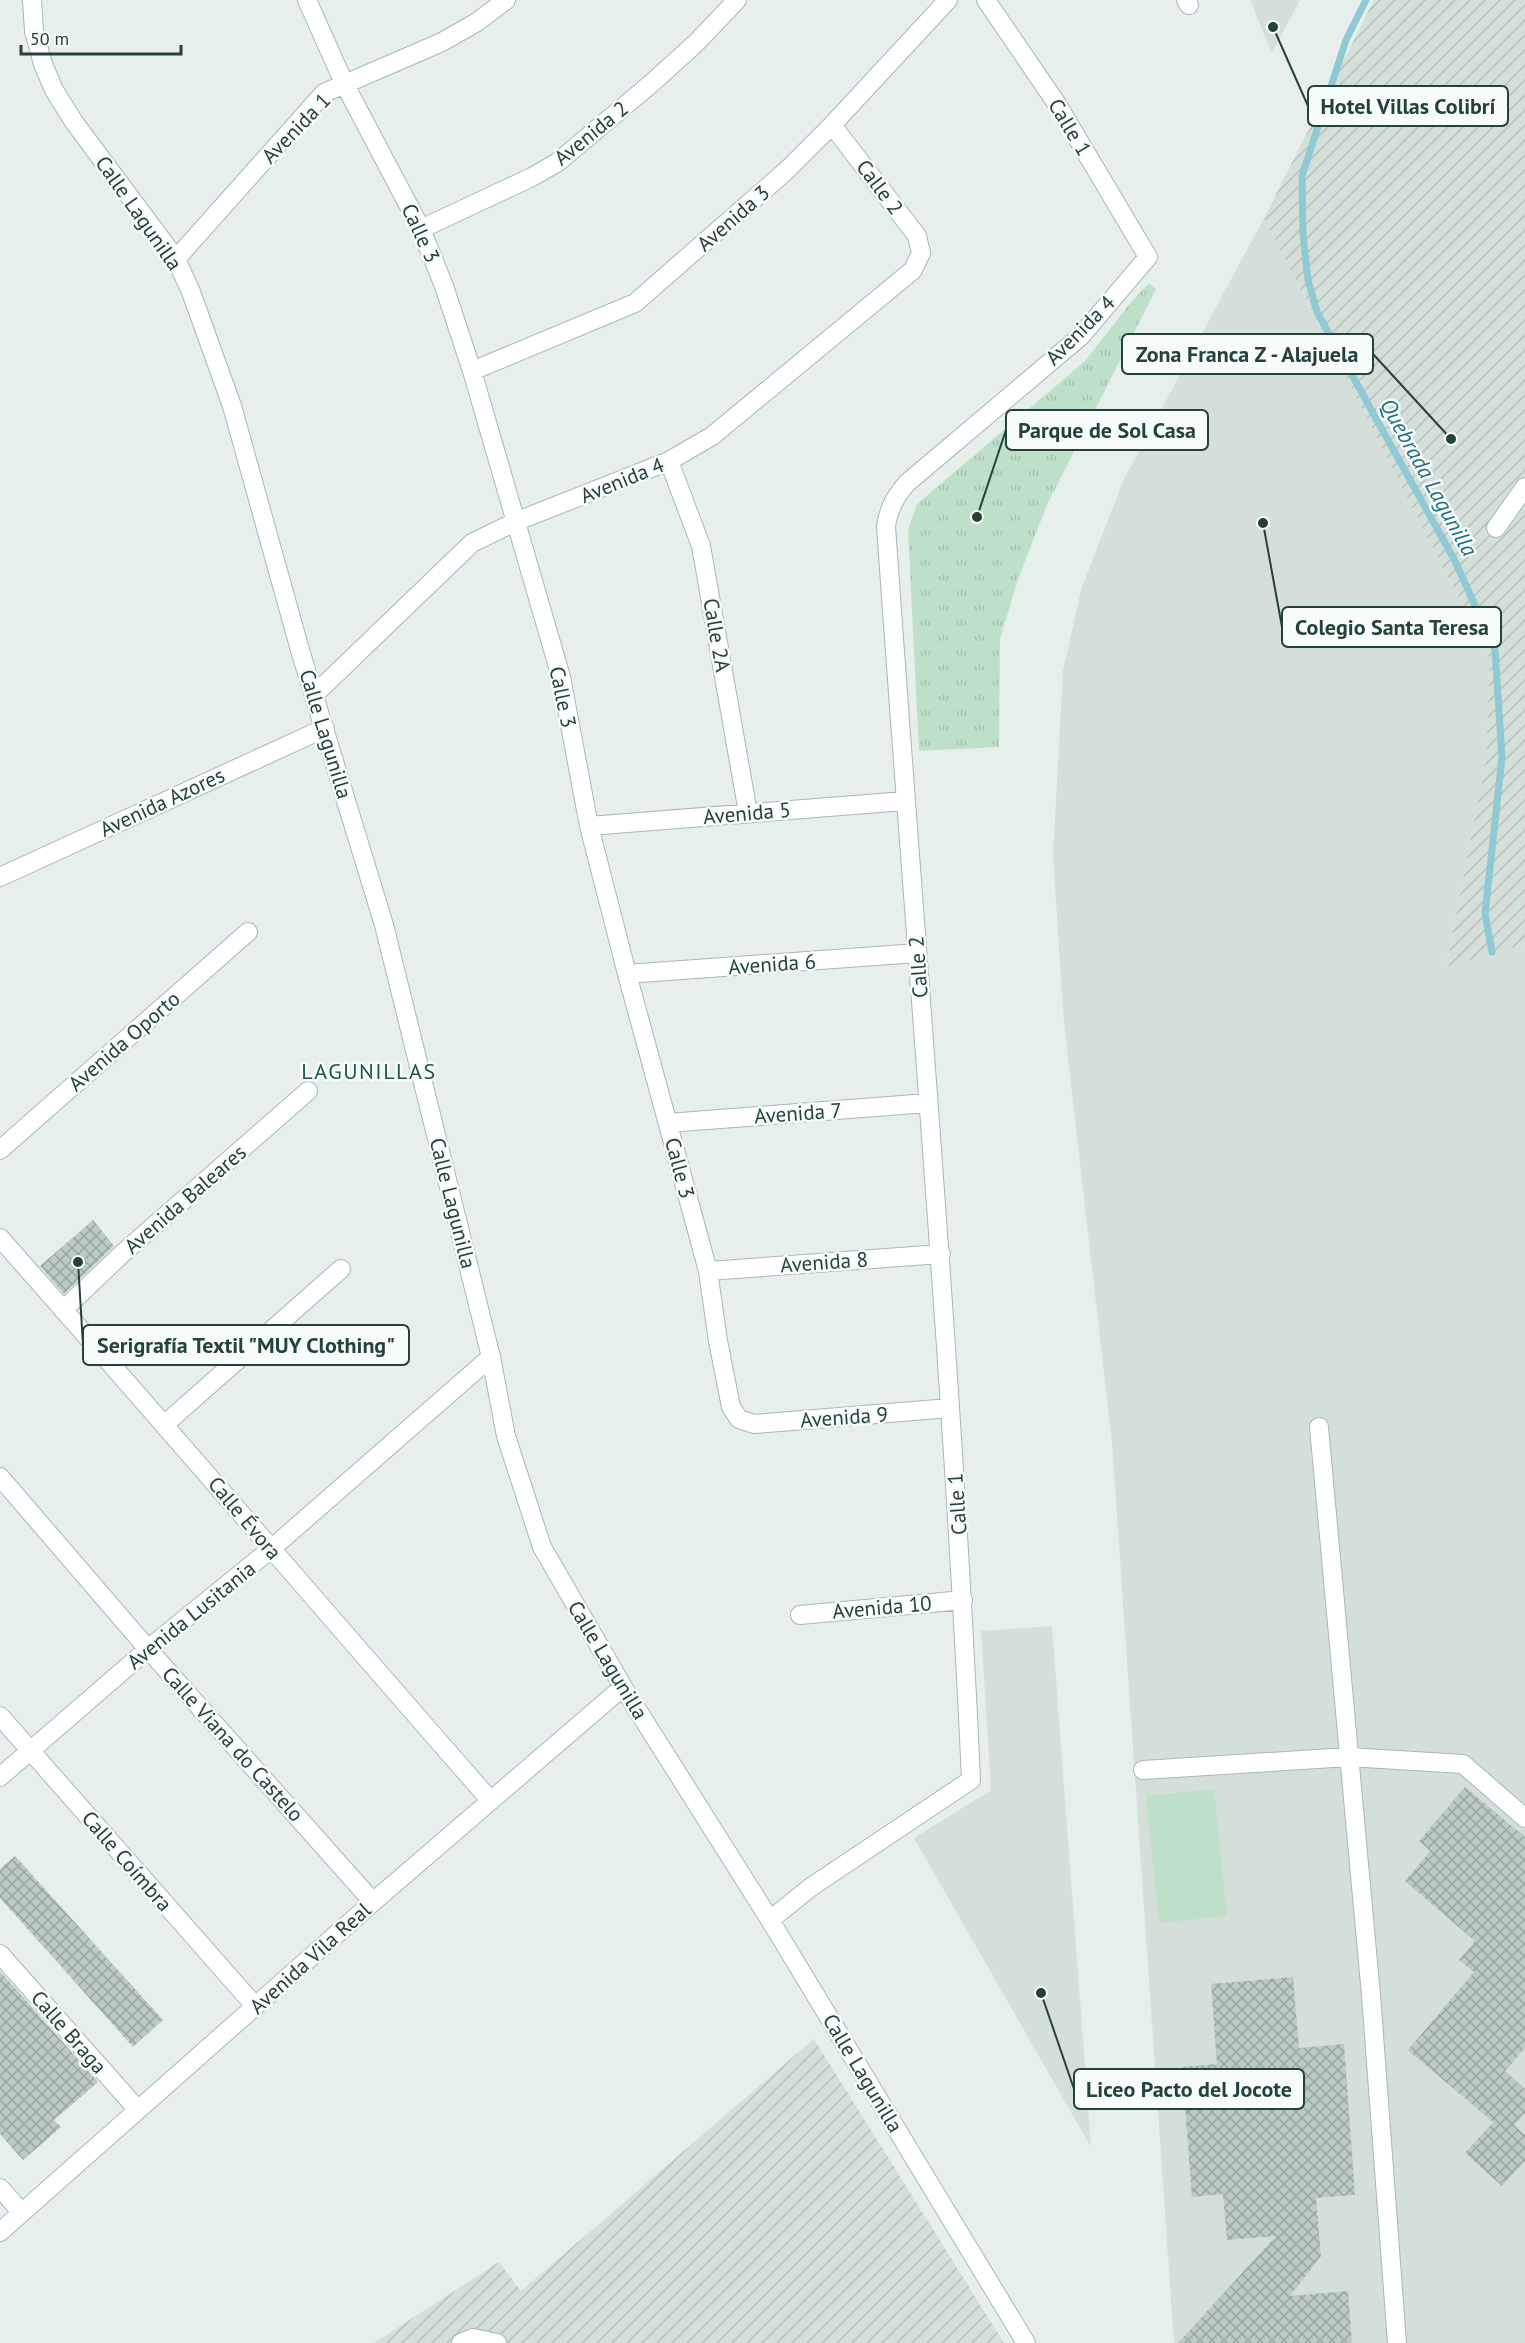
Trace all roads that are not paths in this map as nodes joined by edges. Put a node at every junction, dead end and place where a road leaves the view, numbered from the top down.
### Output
1 (32, 0) edge
2 (307, 0) edge
3 (506, 0) edge
4 (737, 0) edge
5 (948, 0) edge
6 (986, 0) edge
7 (344, 83) junction
8 (832, 125) junction
9 (421, 229) junction
10 (921, 253) joint
11 (1148, 257) joint
12 (176, 259) junction
13 (472, 371) junction
14 (669, 461) junction
15 (1525, 487) edge
16 (515, 522) junction
17 (886, 526) joint
18 (1496, 528) dead end
19 (315, 694) junction
20 (325, 728) junction
21 (905, 801) junction
22 (748, 813) junction
23 (589, 826) junction
24 (0, 877) edge
25 (248, 932) dead end
26 (917, 953) junction
27 (627, 974) junction
28 (308, 1091) dead end
29 (928, 1103) junction
30 (668, 1123) junction
31 (0, 1150) edge
32 (0, 1238) edge
33 (941, 1254) junction
34 (341, 1269) dead end
35 (708, 1270) junction
36 (63, 1310) junction
37 (491, 1357) junction
38 (950, 1408) junction
39 (739, 1419) joint
40 (165, 1424) junction
41 (1319, 1427) dead end
42 (0, 1478) edge
43 (271, 1549) junction
44 (963, 1600) junction
45 (800, 1615) dead end
46 (148, 1649) junction
47 (623, 1688) junction
48 (0, 1716) edge
49 (30, 1751) junction
50 (1348, 1757) junction
51 (1143, 1770) dead end
52 (0, 1777) edge
53 (490, 1800) junction
54 (1525, 1818) edge
55 (373, 1902) junction
56 (770, 1920) junction
57 (0, 1954) edge
58 (255, 2006) junction
59 (138, 2110) junction
60 (0, 2188) edge
61 (22, 2213) junction
62 (0, 2232) edge
63 (461, 2343) edge
64 (497, 2343) edge
65 (1026, 2343) edge
66 (1397, 2343) edge

1 - 12 street, Calle Lagunilla
2 - 7 street, Calle 3
3 - 7 street, Avenida 1
4 - 9 street, Avenida 2
5 - 8 street, Avenida 3
6 - 11 street, Calle 1
7 - 9 street, Calle 3
7 - 12 street, Avenida 1
8 - 10 street, Calle 2
8 - 13 street, Avenida 3
9 - 13 street, Calle 3
10 - 14 street, Avenida 4
11 - 17 street, Avenida 4
12 - 19 street, Calle Lagunilla
13 - 16 street, Calle 3
14 - 16 street, Avenida 4
14 - 22 street, Calle 2A
15 - 18 street
16 - 19 street, Avenida 4
16 - 23 street, Calle 3
17 - 21 street, Calle 2
19 - 20 street, Calle Lagunilla
20 - 24 street, Avenida Azores
20 - 37 street, Calle Lagunilla
21 - 22 street, Avenida 5
21 - 26 street, Calle 2
22 - 23 street, Avenida 5
23 - 27 street, Calle 3
25 - 31 street, Avenida Oporto
26 - 27 street, Avenida 6
26 - 29 street, Calle 2
27 - 30 street, Calle 3
28 - 36 street, Avenida Baleares
29 - 30 street, Avenida 7
29 - 33 street, Calle 2
30 - 35 street, Calle 3
32 - 36 street, Calle Évora
33 - 35 street, Avenida 8
33 - 38 street, Calle 2
34 - 40 street
35 - 39 street, Calle 3
36 - 40 street, Calle Évora
37 - 43 street, Avenida Lusitania
37 - 47 street, Calle Lagunilla
38 - 39 street, Avenida 9
38 - 44 street, Calle 1
40 - 43 street, Calle Évora
41 - 50 street
42 - 46 street, Calle Viana do Castelo
43 - 46 street, Avenida Lusitania
43 - 53 street, Calle Évora
44 - 45 street, Avenida 10
44 - 56 street, Calle 1
46 - 49 street, Avenida Lusitania
46 - 55 street, Calle Viana do Castelo
47 - 53 street, Avenida Vila Real
47 - 56 street, Calle Lagunilla
48 - 49 street, Calle Coímbra
49 - 52 street, Avenida Lusitania
49 - 58 street, Calle Coímbra
50 - 51 street
50 - 54 street
50 - 66 street
53 - 55 street, Avenida Vila Real
55 - 58 street, Avenida Vila Real
56 - 65 street, Calle Lagunilla
57 - 59 street, Calle Braga
58 - 59 street, Avenida Vila Real
59 - 61 street, Avenida Vila Real
60 - 61 street
61 - 62 street, Avenida Vila Real
63 - 64 street

